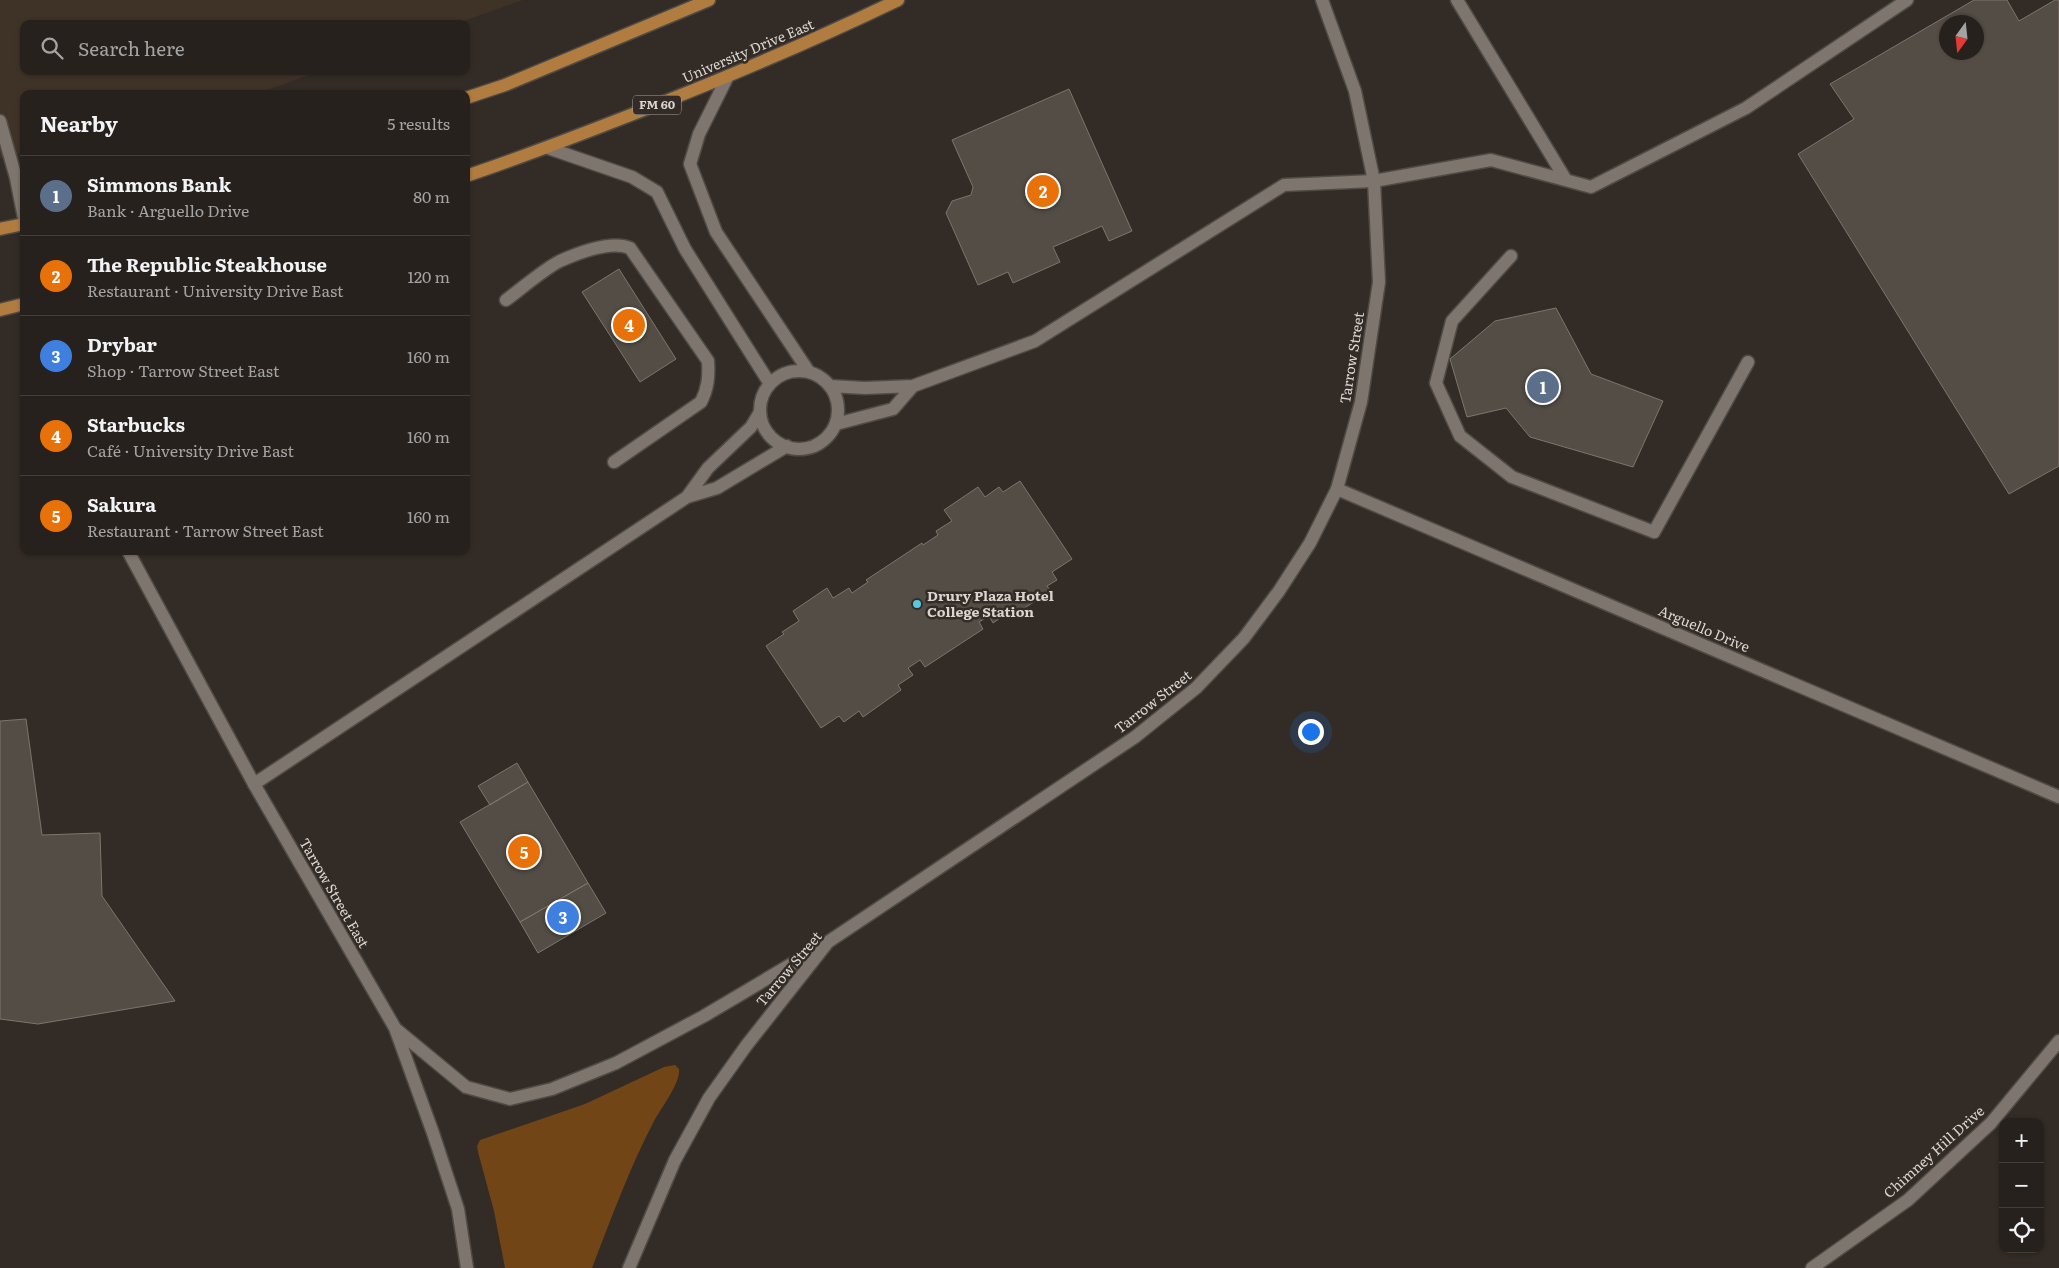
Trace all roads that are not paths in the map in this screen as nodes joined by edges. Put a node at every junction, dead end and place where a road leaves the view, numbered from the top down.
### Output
1 (709, 0) edge
2 (898, 0) edge
3 (1322, 0) edge
4 (1458, 0) edge
5 (1907, 0) edge
6 (728, 76) junction
7 (470, 97) edge
8 (0, 121) edge
9 (548, 148) junction
10 (470, 175) edge
11 (1566, 180) junction
12 (1374, 181) junction
13 (20, 198) edge
14 (20, 225) edge
15 (0, 228) edge
16 (1511, 256) dead end
17 (506, 300) dead end
18 (20, 305) edge
19 (0, 310) edge
20 (1748, 362) dead end
21 (809, 372) junction
22 (770, 384) junction
23 (830, 386) junction
24 (913, 386) junction
25 (760, 412) junction
26 (836, 424) junction
27 (787, 446) junction
28 (614, 462) dead end
29 (1337, 489) junction
30 (687, 497) junction
31 (130, 555) edge
32 (254, 784) junction
33 (2059, 796) edge
34 (828, 942) junction
35 (395, 1028) junction
36 (2059, 1041) edge
37 (467, 1268) edge
38 (629, 1268) edge
39 (1812, 1268) edge

1 - 7 main road
2 - 6 main road, University Drive East / FM 60
3 - 12 main road, Tarrow Street
4 - 11 main road
5 - 11 main road
6 - 9 main road, University Drive East / FM 60
6 - 21 main road
8 - 13 main road
9 - 10 main road, University Drive East / FM 60
9 - 22 main road
11 - 12 main road
12 - 24 main road
12 - 29 main road, Tarrow Street
14 - 15 main road
16 - 20 main road
17 - 28 main road
18 - 19 main road
21 - 22 main road
21 - 23 main road
22 - 25 main road
23 - 24 main road
23 - 26 main road
24 - 26 main road
25 - 27 main road
25 - 30 main road
26 - 27 main road
27 - 30 main road
29 - 33 main road, Arguello Drive
29 - 34 main road, Tarrow Street
30 - 32 main road
31 - 32 main road, Tarrow Street East
32 - 35 main road, Tarrow Street East
34 - 35 main road
34 - 38 main road, Tarrow Street
35 - 37 main road, Tarrow Street East
36 - 39 main road, Chimney Hill Drive

